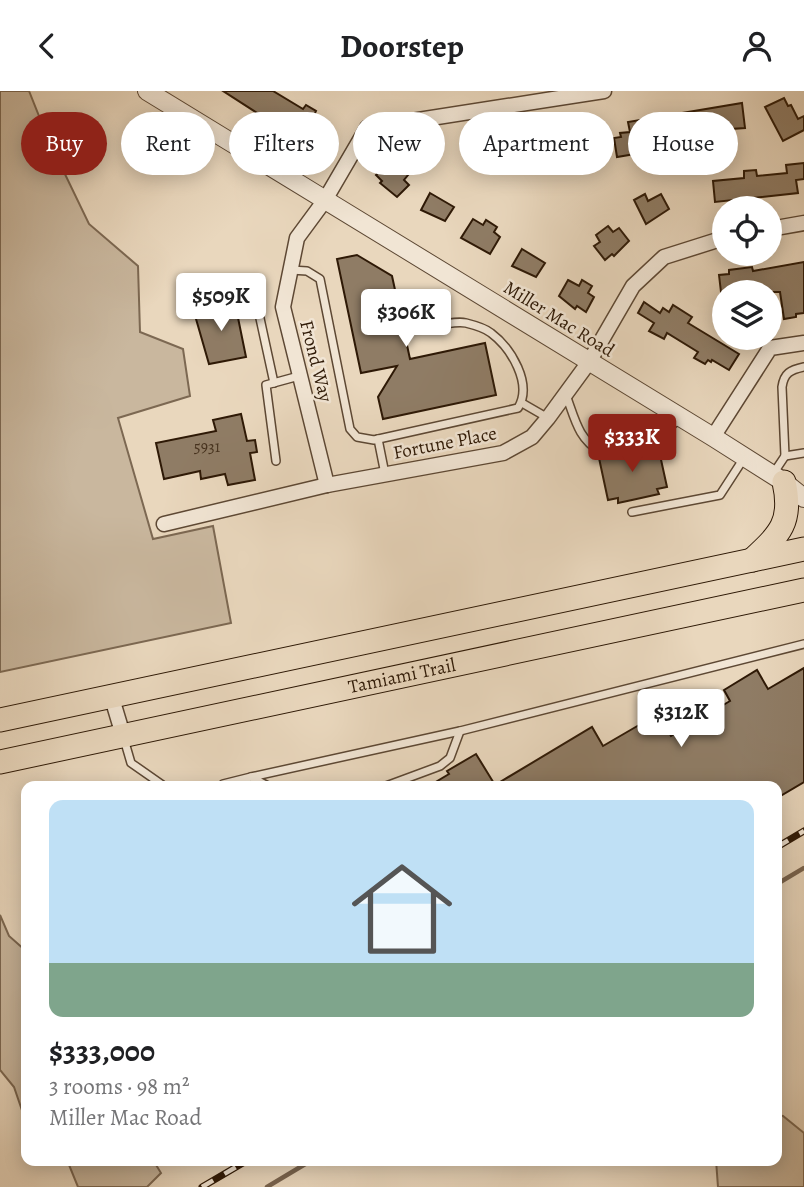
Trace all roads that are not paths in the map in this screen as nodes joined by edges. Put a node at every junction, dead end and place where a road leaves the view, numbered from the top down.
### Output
1 (148, 91) edge
2 (604, 91) edge
3 (325, 200) junction
4 (804, 223) edge
5 (782, 227) edge
6 (712, 242) edge
7 (291, 270) junction
8 (253, 286) dead end
9 (412, 330) dead end
10 (804, 343) edge
11 (589, 362) junction
12 (804, 367) edge
13 (300, 376) junction
14 (274, 383) junction
15 (566, 394) junction
16 (522, 403) junction
17 (548, 418) junction
18 (681, 418) junction
19 (713, 437) junction
20 (378, 439) junction
21 (617, 448) dead end
22 (601, 452) dead end
23 (804, 453) edge
24 (785, 456) junction
25 (744, 457) junction
26 (276, 461) dead end
27 (385, 474) junction
28 (778, 479) junction
29 (327, 485) junction
30 (804, 498) edge
31 (632, 512) dead end
32 (164, 524) dead end
33 (804, 549) edge
34 (751, 560) junction
35 (804, 590) edge
36 (804, 643) edge
37 (111, 695) junction
38 (0, 720) edge
39 (460, 731) junction
40 (123, 735) junction
41 (0, 762) edge
42 (251, 777) junction
43 (157, 781) edge
44 (235, 781) edge
45 (259, 781) edge
46 (400, 781) edge

1 - 3 street, Miller Mac Road
2 - 3 street, Frond Way
3 - 7 street, Frond Way
3 - 11 street, Miller Mac Road
4 - 5 street
6 - 11 street, Fortune Place
7 - 13 street, Frond Way
7 - 20 lane
8 - 14 lane
9 - 16 lane
10 - 19 street
11 - 15 street, Fortune Place
11 - 18 street, Miller Mac Road
12 - 24 lane
13 - 14 lane
13 - 29 street, Frond Way
14 - 26 lane
15 - 17 street, Fortune Place
15 - 22 lane
16 - 17 lane
16 - 20 lane
17 - 27 street, Fortune Place
18 - 19 street, Miller Mac Road
18 - 21 lane
19 - 25 street, Miller Mac Road
20 - 27 lane
23 - 24 lane
24 - 28 lane
25 - 28 street, Miller Mac Road
25 - 31 lane
27 - 29 street, Fortune Place
28 - 30 street, Miller Mac Road
28 - 34 main road
29 - 32 street, Fortune Place
33 - 34 main road
34 - 37 main road
35 - 40 main road, Tamiami Trail
36 - 39 lane
37 - 38 main road
37 - 40 street
39 - 42 lane
39 - 46 lane
40 - 41 main road, Tamiami Trail
40 - 43 lane
42 - 44 lane
42 - 45 lane

